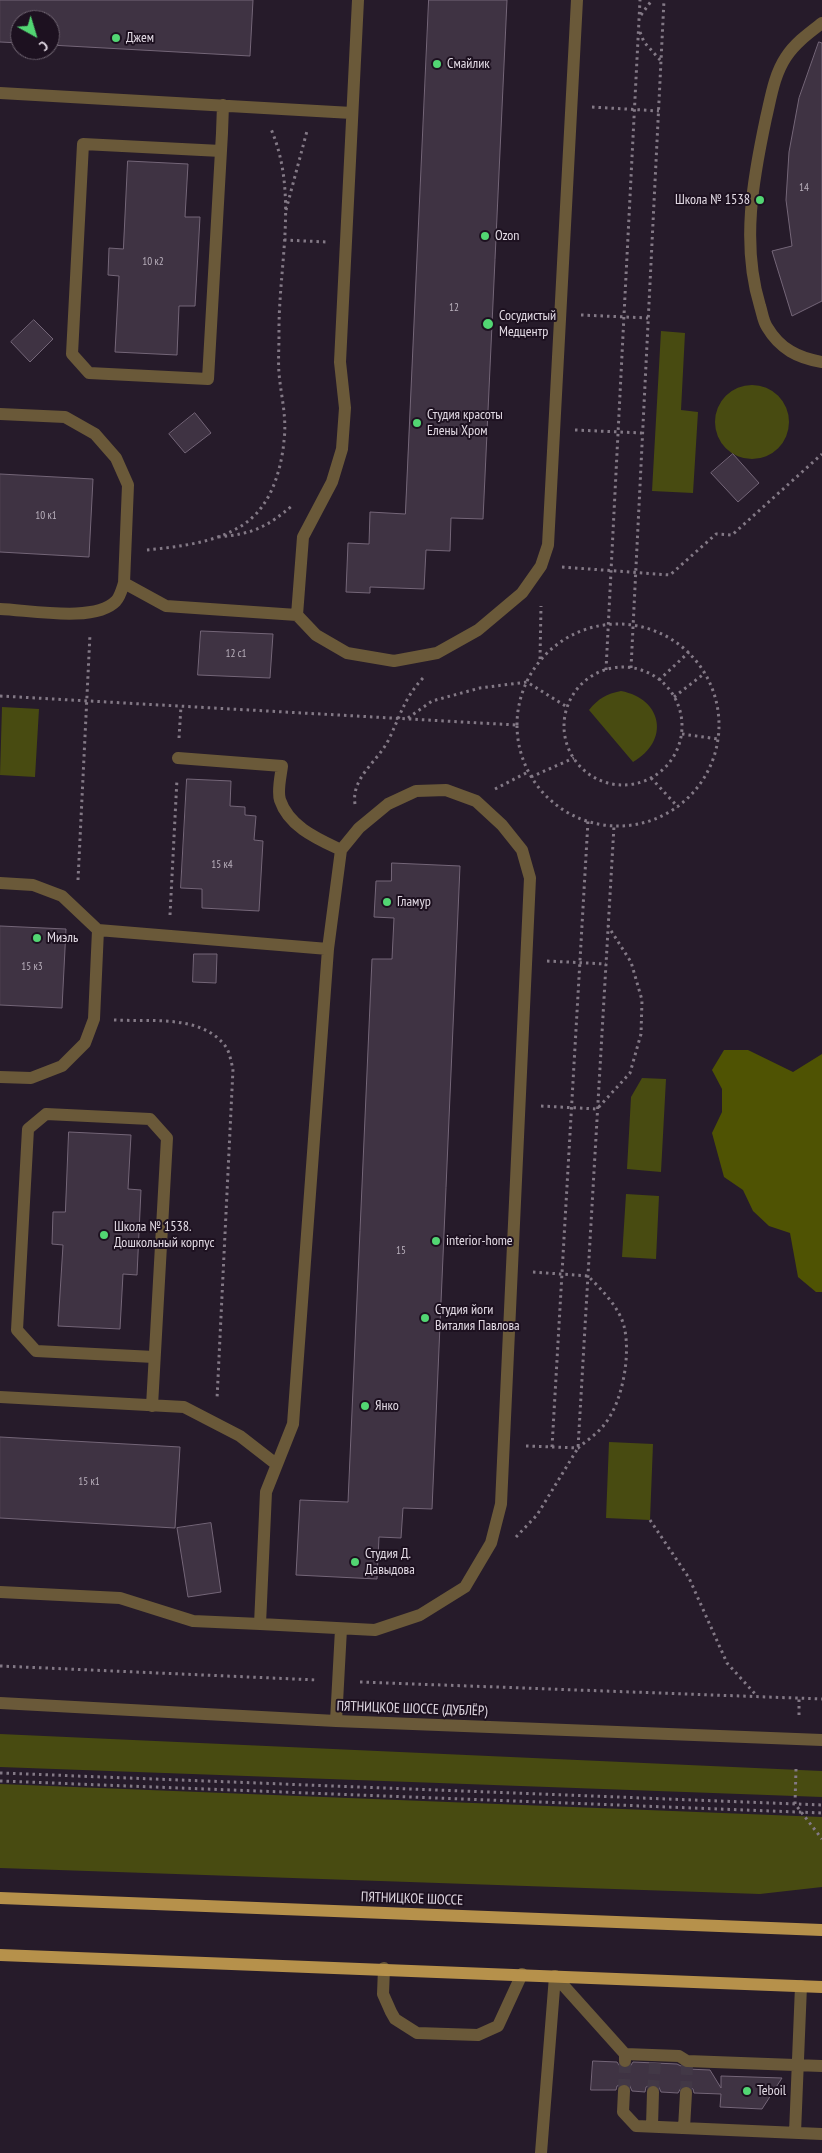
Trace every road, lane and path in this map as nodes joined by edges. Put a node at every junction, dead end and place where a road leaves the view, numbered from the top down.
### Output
1 (358, 0) edge
2 (577, 0) edge
3 (640, 0) edge
4 (652, 0) edge
5 (664, 0) edge
6 (640, 17) junction
7 (822, 23) edge
8 (639, 29) junction
9 (661, 61) junction
10 (0, 92) edge
11 (223, 105) junction
12 (572, 106) junction
13 (257, 108) junction
14 (635, 109) junction
15 (312, 110) junction
16 (659, 111) junction
17 (352, 113) junction
18 (221, 151) junction
19 (286, 213) junction
20 (284, 240) junction
21 (346, 243) junction
22 (561, 314) junction
23 (624, 317) junction
24 (648, 318) junction
25 (822, 362) edge
26 (0, 414) edge
27 (554, 429) junction
28 (618, 432) junction
29 (642, 433) junction
30 (822, 454) edge
31 (299, 500) dead end
32 (215, 537) junction
33 (125, 552) junction
34 (541, 566) junction
35 (612, 570) junction
36 (635, 572) junction
37 (124, 583) junction
38 (541, 603) dead end
39 (0, 609) edge
40 (86, 614) junction
41 (297, 615) junction
42 (609, 624) junction
43 (633, 624) junction
44 (689, 652) junction
45 (540, 660) junction
46 (631, 668) junction
47 (606, 670) junction
48 (428, 673) dead end
49 (705, 673) junction
50 (659, 680) junction
51 (527, 682) junction
52 (0, 696) edge
53 (674, 697) junction
54 (88, 701) junction
55 (181, 706) junction
56 (567, 708) junction
57 (398, 718) junction
58 (408, 719) junction
59 (516, 725) junction
60 (682, 734) junction
61 (718, 739) junction
62 (178, 758) junction
63 (574, 758) junction
64 (528, 772) junction
65 (531, 777) junction
66 (651, 778) junction
67 (476, 802) junction
68 (678, 807) junction
69 (588, 821) junction
70 (614, 826) junction
71 (359, 828) junction
72 (341, 850) junction
73 (0, 884) edge
74 (76, 910) junction
75 (608, 926) junction
76 (98, 930) junction
77 (168, 936) junction
78 (328, 949) junction
79 (526, 960) junction
80 (580, 963) junction
81 (606, 964) junction
82 (94, 1019) junction
83 (0, 1077) edge
84 (520, 1105) junction
85 (572, 1108) junction
86 (598, 1110) junction
87 (512, 1271) junction
88 (562, 1274) junction
89 (588, 1276) junction
90 (154, 1357) junction
91 (0, 1397) edge
92 (152, 1406) junction
93 (216, 1424) junction
94 (504, 1446) junction
95 (552, 1447) junction
96 (578, 1448) junction
97 (276, 1464) junction
98 (650, 1520) dead end
99 (510, 1543) dead end
100 (0, 1592) edge
101 (260, 1624) junction
102 (341, 1629) junction
103 (0, 1666) edge
104 (338, 1681) junction
105 (757, 1697) junction
106 (799, 1698) junction
107 (822, 1699) edge
108 (0, 1703) edge
109 (799, 1715) dead end
110 (336, 1721) junction
111 (822, 1740) edge
112 (796, 1769) dead end
113 (0, 1773) edge
114 (0, 1781) edge
115 (795, 1804) junction
116 (822, 1805) edge
117 (801, 1812) junction
118 (822, 1813) edge
119 (822, 1839) edge
120 (0, 1898) edge
121 (822, 1930) edge
122 (0, 1956) edge
123 (384, 1968) junction
124 (522, 1974) junction
125 (555, 1976) junction
126 (801, 1986) junction
127 (822, 1987) edge
128 (798, 2065) junction
129 (822, 2066) edge
130 (624, 2091) tunnel mouth
131 (654, 2092) tunnel mouth
132 (686, 2093) tunnel mouth
133 (652, 2126) junction
134 (684, 2128) junction
135 (795, 2133) junction
136 (822, 2134) edge
137 (541, 2153) edge

1 - 17 street
2 - 12 street
3 - 6 path
4 - 6 path
5 - 9 path
6 - 8 path
7 - 25 street
8 - 9 path
8 - 14 path
9 - 16 path
10 - 11 street
11 - 13 street
11 - 18 street
12 - 14 path
12 - 22 street
13 - 15 street
13 - 19 path
14 - 16 path
14 - 23 path
15 - 17 street
15 - 19 path
16 - 24 path
17 - 21 street
18 - 18 street
19 - 20 path
20 - 21 path
20 - 32 path
21 - 41 street
22 - 23 path
22 - 27 street
23 - 24 path
23 - 28 path
24 - 29 path
26 - 33 street
27 - 28 path
27 - 34 street
28 - 29 path
28 - 35 path
29 - 36 path
30 - 36 path
31 - 32 path
32 - 33 path
33 - 37 street
34 - 35 path
34 - 41 street
35 - 36 path
35 - 42 path
36 - 43 path
37 - 40 street
37 - 41 street
38 - 45 path
39 - 40 street
40 - 54 path
42 - 43 path
42 - 45 path
42 - 47 path
43 - 44 path
43 - 46 path
44 - 49 path
44 - 50 path
45 - 51 path
46 - 47 path
46 - 50 path
47 - 56 path
48 - 57 path
49 - 53 path
49 - 61 path
50 - 53 path
51 - 56 path
51 - 58 path
51 - 59 path
52 - 54 path
53 - 60 path
54 - 55 path
54 - 74 path
55 - 57 path
55 - 62 path
56 - 63 path
57 - 58 path
57 - 71 path
58 - 59 path
59 - 64 path
60 - 61 path
60 - 66 path
61 - 68 path
62 - 72 street
62 - 77 path
63 - 65 path
63 - 66 path
64 - 65 path
64 - 67 path
65 - 69 path
66 - 68 path
67 - 71 street
67 - 79 street
68 - 70 path
69 - 70 path
69 - 80 path
70 - 75 path
71 - 72 street
72 - 78 street
73 - 74 street
74 - 76 street
75 - 81 path
75 - 86 path
76 - 77 street
76 - 82 street
77 - 78 street
78 - 97 street
79 - 80 path
79 - 84 street
80 - 81 path
80 - 85 path
81 - 86 path
82 - 83 street
82 - 93 path
84 - 85 path
84 - 87 street
85 - 86 path
85 - 88 path
86 - 89 path
87 - 88 path
87 - 94 street
88 - 89 path
88 - 95 path
89 - 96 path
89 - 96 path
90 - 90 street
90 - 92 street
91 - 92 street
92 - 93 street
93 - 97 street
94 - 95 path
94 - 102 street
95 - 96 path
96 - 99 path
97 - 101 street
98 - 105 path
100 - 101 street
101 - 102 street
102 - 104 street
103 - 104 path
104 - 105 path
104 - 110 street
105 - 106 path
106 - 107 path
106 - 109 path
108 - 110 street, ПЯТНИЦКОЕ ШОССЕ (ДУБЛЁР)
110 - 111 street, ПЯТНИЦКОЕ ШОССЕ (ДУБЛЁР)
112 - 115 path
113 - 115 path
114 - 117 path
115 - 116 path
115 - 117 path
117 - 118 path
117 - 119 path
120 - 121 main road, ПЯТНИЦКОЕ ШОССЕ
122 - 123 main road
123 - 124 main road
123 - 124 street
124 - 125 main road
125 - 126 main road
125 - 128 street
125 - 137 street
126 - 127 main road
126 - 128 street
128 - 129 street
128 - 135 street
130 - 133 street
131 - 133 street
132 - 134 street
133 - 134 street
134 - 135 street
135 - 136 street

